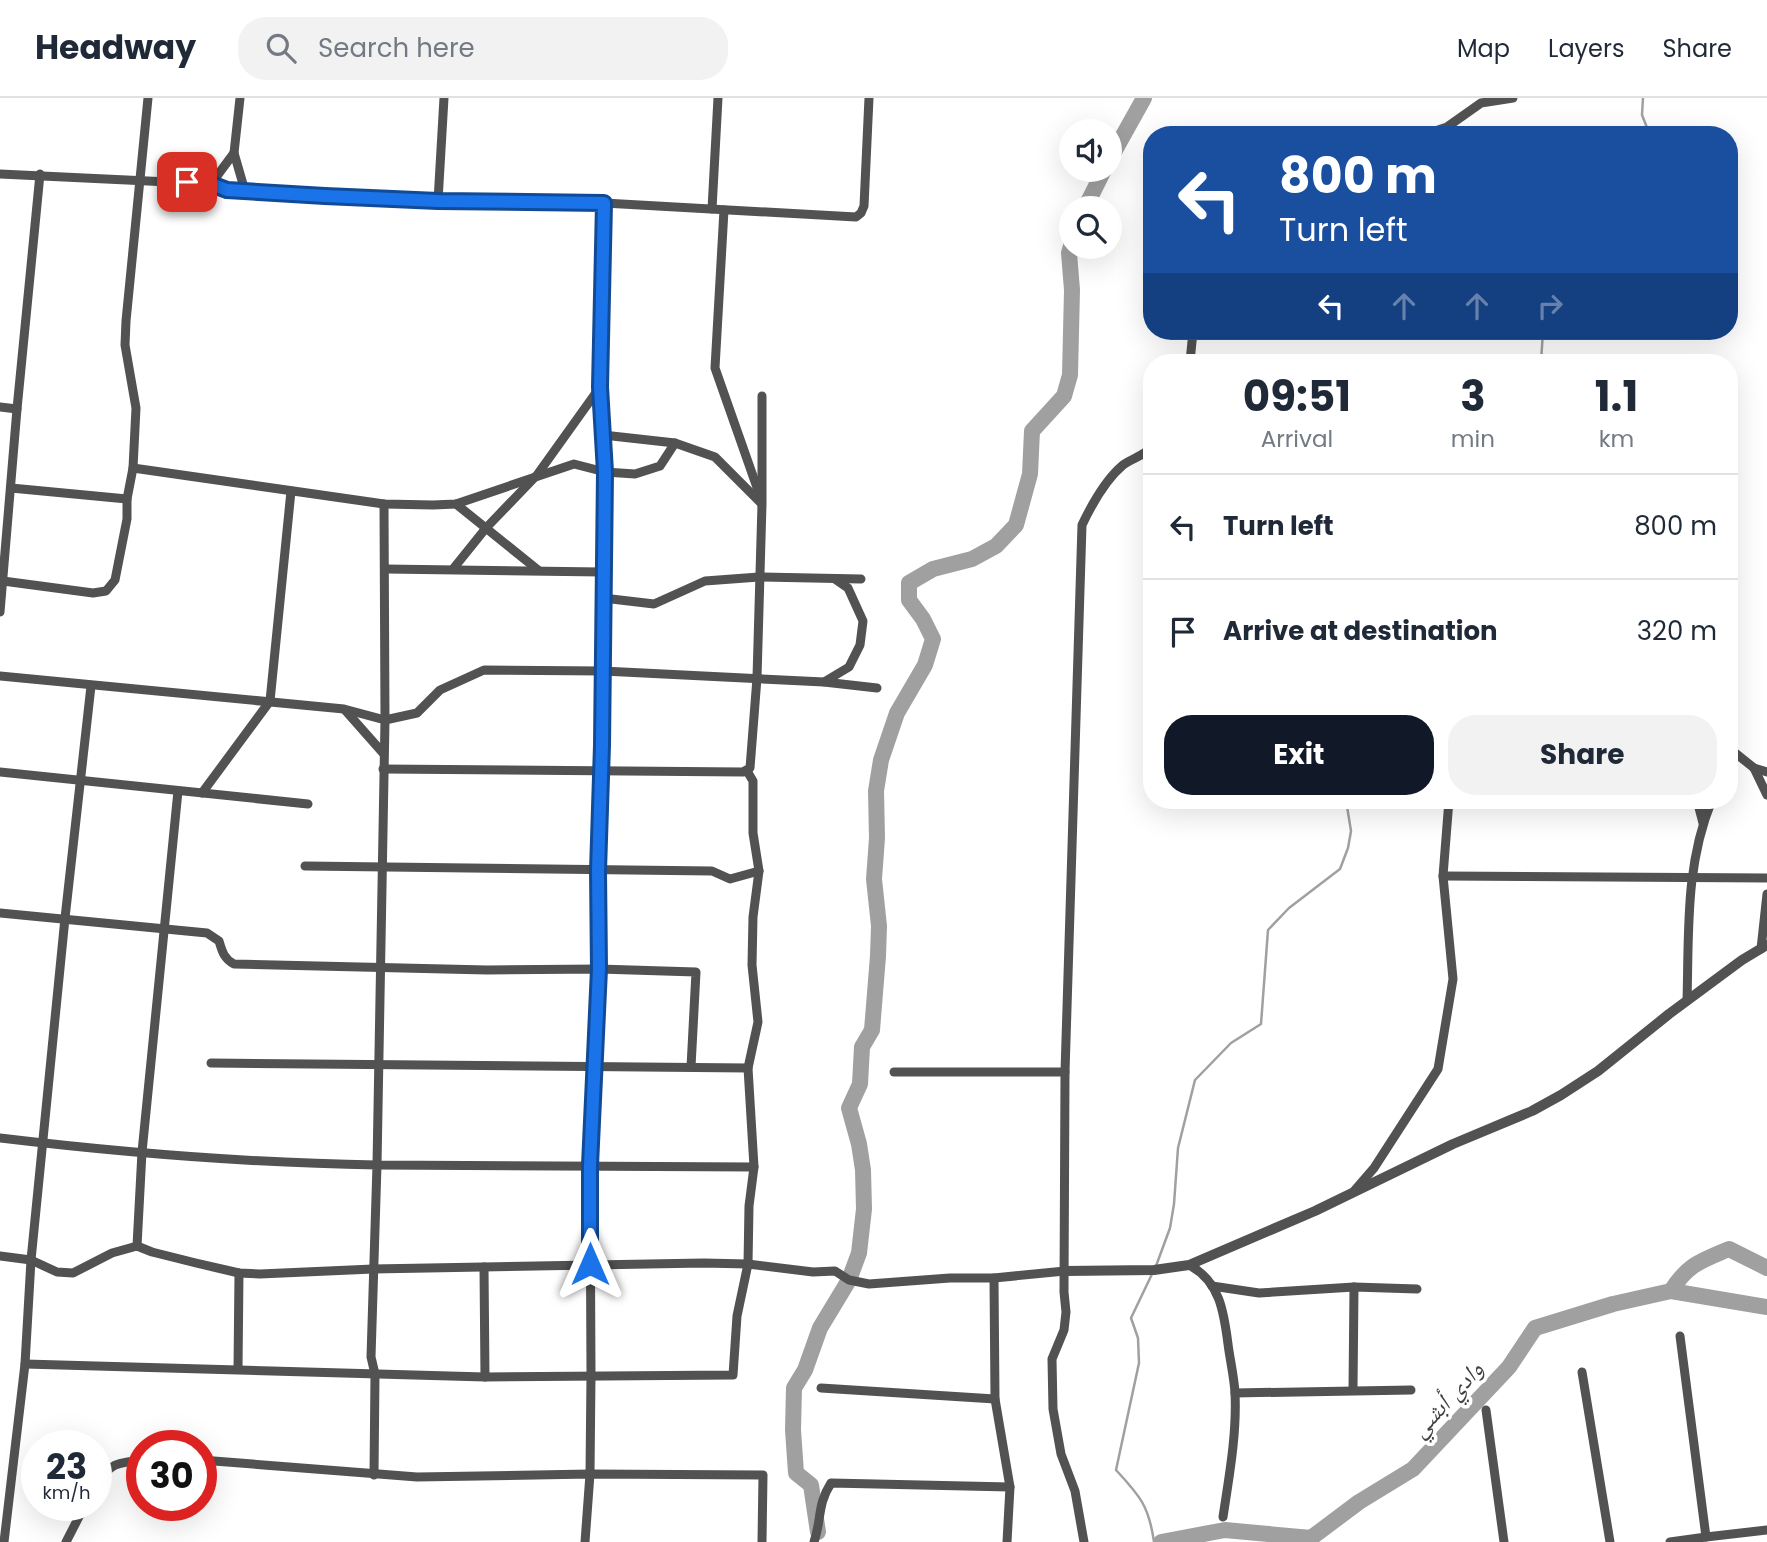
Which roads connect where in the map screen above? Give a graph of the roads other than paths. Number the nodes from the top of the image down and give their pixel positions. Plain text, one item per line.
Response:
1 (148, 98) edge
2 (240, 98) edge
3 (444, 98) edge
4 (718, 98) edge
5 (869, 98) edge
6 (1513, 98) edge
7 (1448, 126) edge
8 (234, 153) junction
9 (0, 174) edge
10 (40, 174) junction
11 (138, 179) junction
12 (211, 184) junction
13 (245, 191) junction
14 (438, 201) junction
15 (604, 203) junction
16 (712, 209) junction
17 (724, 209) junction
18 (600, 387) junction
19 (762, 396) dead end
20 (0, 407) edge
21 (17, 408) junction
22 (603, 435) junction
23 (676, 443) junction
24 (1143, 454) edge
25 (133, 468) junction
26 (605, 472) junction
27 (537, 475) junction
28 (11, 488) junction
29 (291, 491) junction
30 (127, 499) junction
31 (384, 504) junction
32 (456, 504) junction
33 (762, 504) junction
34 (486, 528) junction
35 (386, 569) junction
36 (453, 569) junction
37 (538, 570) junction
38 (602, 572) junction
39 (759, 577) junction
40 (835, 579) junction
41 (861, 579) dead end
42 (3, 581) junction
43 (603, 598) junction
44 (0, 612) edge
45 (603, 671) junction
46 (0, 676) edge
47 (757, 678) junction
48 (824, 681) junction
49 (91, 686) junction
50 (877, 688) dead end
51 (270, 701) junction
52 (344, 709) junction
53 (385, 720) junction
54 (383, 753) junction
55 (1738, 758) edge
56 (1754, 768) junction
57 (383, 769) junction
58 (601, 770) junction
59 (747, 771) junction
60 (0, 772) edge
61 (1767, 772) edge
62 (81, 782) junction
63 (178, 791) junction
64 (202, 793) junction
65 (1767, 795) edge
66 (308, 804) dead end
67 (1448, 809) edge
68 (1699, 809) edge
69 (1708, 809) edge
70 (1703, 823) junction
71 (304, 866) dead end
72 (381, 867) junction
73 (598, 871) junction
74 (759, 871) junction
75 (1443, 876) junction
76 (1690, 878) junction
77 (1767, 878) edge
78 (1767, 894) edge
79 (0, 913) edge
80 (65, 918) junction
81 (164, 929) junction
82 (1764, 947) edge
83 (379, 968) junction
84 (599, 969) junction
85 (1687, 1001) junction
86 (211, 1063) dead end
87 (380, 1064) junction
88 (596, 1065) junction
89 (691, 1067) junction
90 (748, 1068) junction
91 (894, 1072) dead end
92 (1065, 1072) junction
93 (0, 1138) edge
94 (43, 1144) junction
95 (142, 1153) junction
96 (377, 1165) junction
97 (590, 1165) junction
98 (754, 1167) junction
99 (1354, 1191) junction
100 (137, 1246) junction
101 (0, 1256) edge
102 (31, 1260) junction
103 (590, 1264) junction
104 (748, 1264) junction
105 (1189, 1265) junction
106 (484, 1267) junction
107 (373, 1269) junction
108 (1065, 1271) junction
109 (239, 1273) junction
110 (993, 1278) junction
111 (1212, 1286) junction
112 (1354, 1287) junction
113 (1418, 1289) dead end
114 (1680, 1336) dead end
115 (25, 1364) junction
116 (238, 1370) junction
117 (1582, 1372) dead end
118 (375, 1374) junction
119 (591, 1375) junction
120 (485, 1377) junction
121 (821, 1388) dead end
122 (1353, 1390) junction
123 (1411, 1390) dead end
124 (1235, 1393) junction
125 (995, 1399) junction
126 (1486, 1410) dead end
127 (217, 1461) edge
128 (590, 1474) junction
129 (374, 1475) junction
130 (1010, 1487) junction
131 (1223, 1517) dead end
132 (77, 1521) edge
133 (1767, 1530) edge
134 (1706, 1537) junction
135 (4, 1542) edge
136 (66, 1542) edge
137 (585, 1542) edge
138 (762, 1542) edge
139 (814, 1542) edge
140 (1007, 1542) edge
141 (1084, 1542) edge
142 (1504, 1542) edge
143 (1609, 1542) edge
144 (1670, 1542) edge

1 - 11 street
2 - 8 street
3 - 14 street
4 - 16 street
5 - 17 street
6 - 7 street
8 - 12 street
8 - 13 street
9 - 10 street
10 - 11 street
10 - 21 street
11 - 12 street
11 - 25 street
12 - 13 street
13 - 14 street
14 - 15 street
15 - 16 street
15 - 18 street
16 - 17 street
17 - 33 street
18 - 22 street
18 - 27 street
19 - 33 street
20 - 21 street
21 - 28 street
22 - 23 street
22 - 26 street
23 - 26 street
23 - 33 street
24 - 92 street
25 - 29 street
25 - 30 street
26 - 27 street
26 - 38 street
27 - 32 street
27 - 34 street
28 - 30 street
28 - 42 street
29 - 31 street
29 - 51 street
30 - 42 street
31 - 32 street
31 - 35 street
32 - 34 street
33 - 39 street
34 - 36 street
34 - 37 street
35 - 36 street
35 - 53 street
36 - 37 street
37 - 38 street
38 - 43 street
39 - 40 street
39 - 43 street
39 - 47 street
40 - 41 street
40 - 48 street
42 - 44 street
43 - 45 street
45 - 47 street
45 - 53 street
45 - 58 street
46 - 49 street
47 - 48 street
47 - 59 street
48 - 50 street
49 - 51 street
49 - 62 street
51 - 52 street
51 - 64 street
52 - 53 street
52 - 54 street
53 - 54 street
54 - 57 street
55 - 56 street
56 - 61 street
56 - 65 street
57 - 58 street
57 - 72 street
58 - 59 street
58 - 73 street
59 - 74 street
60 - 62 street
62 - 63 street
62 - 80 street
63 - 64 street
63 - 81 street
64 - 66 street
67 - 75 street
68 - 70 street
69 - 70 street
70 - 76 street
71 - 72 street
72 - 73 street
72 - 83 street
73 - 74 street
73 - 84 street
74 - 90 street
75 - 76 street
75 - 99 street
76 - 77 street
76 - 85 street
78 - 82 street
79 - 80 street
80 - 81 street
80 - 94 street
81 - 83 street
81 - 95 street
82 - 85 street
83 - 84 street
83 - 87 street
84 - 88 street
84 - 89 street
85 - 99 street
86 - 87 street
87 - 88 street
87 - 96 street
88 - 89 street
88 - 97 street
89 - 90 street
90 - 98 street
91 - 92 street
92 - 108 street
93 - 94 street
94 - 95 street
94 - 102 street
95 - 96 street
95 - 100 street
96 - 97 street
96 - 107 street
97 - 98 street
97 - 103 street
98 - 104 street
99 - 105 street
100 - 102 street
100 - 109 street
101 - 102 street
102 - 115 street
103 - 104 street
103 - 106 street
103 - 119 street
104 - 110 street
104 - 119 street
105 - 108 street
105 - 111 street
106 - 107 street
106 - 120 street
107 - 109 street
107 - 118 street
108 - 110 street
108 - 141 street
109 - 116 street
110 - 125 street
111 - 112 street
111 - 124 street
112 - 113 street
112 - 122 street
114 - 134 street
115 - 116 street
115 - 135 street
116 - 118 street
117 - 143 street
118 - 120 street
118 - 129 street
119 - 120 street
119 - 128 street
121 - 125 street
122 - 123 street
122 - 124 street
124 - 131 street
125 - 130 street
126 - 142 street
127 - 129 street
128 - 129 street
128 - 137 street
128 - 138 street
130 - 139 street
130 - 140 street
132 - 136 street
133 - 134 street
134 - 144 street

